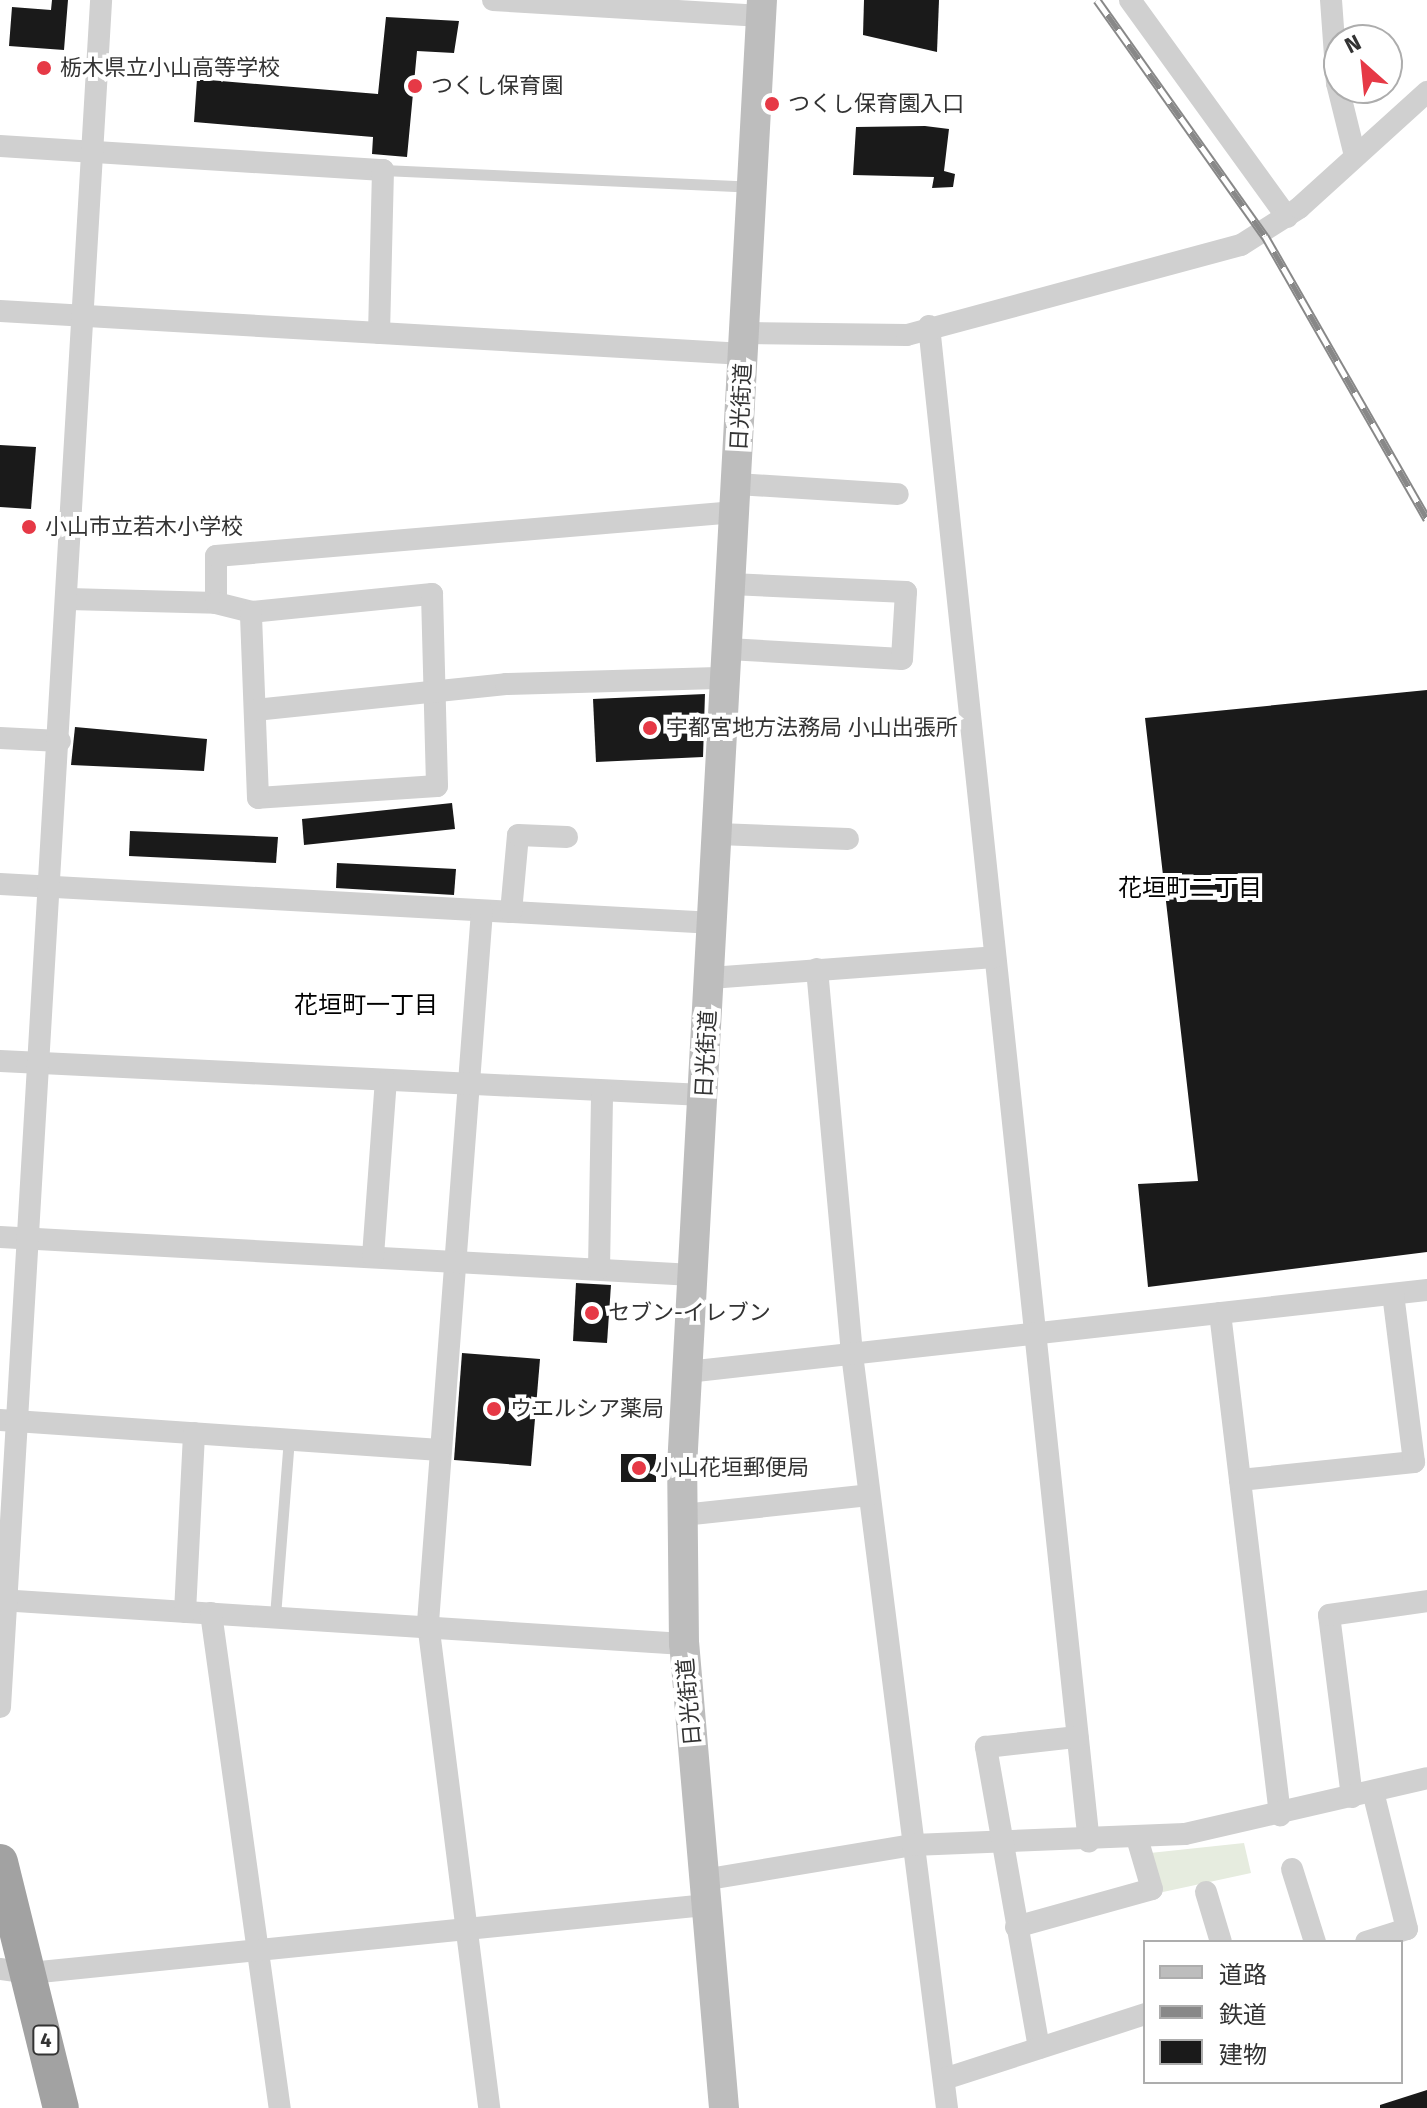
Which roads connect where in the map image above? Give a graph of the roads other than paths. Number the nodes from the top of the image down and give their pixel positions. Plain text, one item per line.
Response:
1 (101, 0) edge
2 (493, 0) edge
3 (1130, 0) edge
4 (1331, 0) edge
5 (587, 3) edge
6 (762, 8) edge
7 (1427, 92) edge
8 (0, 146) edge
9 (93, 152) junction
10 (1355, 156) junction
11 (383, 170) junction
12 (753, 188) junction
13 (1287, 217) junction
14 (0, 311) edge
15 (85, 320) junction
16 (929, 326) junction
17 (379, 333) junction
18 (744, 343) junction
19 (898, 494) dead end
20 (736, 498) junction
21 (731, 584) junction
22 (68, 599) junction
23 (216, 603) junction
24 (251, 612) junction
25 (727, 664) junction
26 (434, 692) junction
27 (255, 710) junction
28 (0, 738) edge
29 (60, 741) junction
30 (718, 834) junction
31 (567, 837) dead end
32 (848, 839) dead end
33 (0, 884) edge
34 (53, 887) junction
35 (482, 911) junction
36 (511, 912) junction
37 (714, 923) junction
38 (994, 957) junction
39 (817, 969) junction
40 (710, 978) junction
41 (0, 1061) edge
42 (40, 1064) junction
43 (386, 1081) junction
44 (470, 1086) junction
45 (602, 1091) junction
46 (703, 1095) junction
47 (0, 1237) edge
48 (30, 1239) junction
49 (373, 1256) junction
50 (457, 1259) junction
51 (599, 1269) junction
52 (693, 1275) junction
53 (1427, 1290) edge
54 (1393, 1294) junction
55 (1220, 1313) junction
56 (1032, 1336) junction
57 (852, 1354) junction
58 (687, 1372) junction
59 (10, 1421) edge
60 (194, 1433) junction
61 (289, 1440) junction
62 (440, 1450) junction
63 (1240, 1480) junction
64 (869, 1495) junction
65 (683, 1515) junction
66 (6, 1600) edge
67 (1427, 1601) edge
68 (185, 1612) junction
69 (211, 1613) junction
70 (275, 1616) junction
71 (428, 1623) junction
72 (684, 1644) junction
73 (1, 1696) edge
74 (1077, 1737) junction
75 (1426, 1784) edge
76 (1362, 1794) junction
77 (1280, 1815) junction
78 (1137, 1838) junction
79 (1089, 1842) junction
80 (1000, 1844) junction
81 (913, 1845) junction
82 (0, 1862) edge
83 (1292, 1869) dead end
84 (1206, 1892) dead end
85 (704, 1893) junction
86 (1016, 1927) junction
87 (464, 1930) junction
88 (1220, 1940) edge
89 (1314, 1940) edge
90 (1372, 1940) edge
91 (258, 1950) junction
92 (15, 1971) edge
93 (1143, 2015) edge
94 (1039, 2048) junction
95 (944, 2079) junction
96 (61, 2108) edge
97 (280, 2108) edge
98 (489, 2108) edge
99 (724, 2108) edge
100 (947, 2108) edge

1 - 9 street
2 - 5 street
3 - 13 street
4 - 10 street
5 - 6 street
6 - 12 main road, 日光街道
7 - 10 street
8 - 9 street
9 - 11 street
9 - 15 street
10 - 13 street
11 - 12 lane
11 - 17 street
12 - 18 main road, 日光街道
13 - 16 street
14 - 15 street
15 - 17 street
15 - 22 street
16 - 18 street
16 - 38 street
17 - 18 street
18 - 20 main road, 日光街道
19 - 20 street
20 - 21 main road, 日光街道
20 - 23 street
21 - 25 main road, 日光街道
21 - 25 street
22 - 23 street
22 - 29 street
23 - 24 street
24 - 26 street
24 - 27 street
25 - 26 street
25 - 30 main road, 日光街道
26 - 27 street
26 - 27 street
28 - 29 street
29 - 34 street
30 - 32 street
30 - 37 main road, 日光街道
31 - 36 street
33 - 34 street
34 - 35 street
34 - 42 street
35 - 36 street
35 - 44 street
36 - 37 street
37 - 40 main road, 日光街道
38 - 39 street
38 - 56 street
39 - 40 street
39 - 57 street
40 - 46 main road, 日光街道
41 - 42 street
42 - 43 street
42 - 48 street
43 - 44 street
43 - 49 street
44 - 45 street
44 - 50 street
45 - 46 street
45 - 51 street
46 - 52 main road, 日光街道
47 - 48 street
48 - 49 street
48 - 59 street
49 - 50 street
50 - 51 street
50 - 62 street
51 - 52 street
52 - 58 main road, 日光街道
53 - 54 street
54 - 55 street
54 - 63 street
55 - 56 street
55 - 63 street
56 - 57 street
56 - 74 street
57 - 58 street
57 - 64 street
58 - 65 main road, 日光街道
59 - 60 street
59 - 66 street
60 - 61 street
60 - 68 street
61 - 62 street
61 - 70 lane
62 - 71 street
63 - 77 street
64 - 65 street
64 - 81 street
65 - 72 main road, 日光街道
66 - 68 street
66 - 73 street
67 - 76 street
68 - 69 street
69 - 70 street
69 - 91 street
70 - 71 street
71 - 72 street
71 - 87 street
72 - 85 main road, 日光街道
74 - 79 street
74 - 80 street
75 - 76 street
76 - 77 street
76 - 90 street
77 - 78 street
78 - 79 street
78 - 86 street
79 - 80 street
80 - 81 street
80 - 86 street
81 - 85 street
81 - 95 street
82 - 92 highway, 4
83 - 89 street
84 - 88 street
85 - 87 street
85 - 99 main road, 日光街道
86 - 94 street
87 - 91 street
87 - 98 street
91 - 92 street
91 - 97 street
92 - 96 highway, 4
93 - 94 street
94 - 95 street
95 - 100 street

